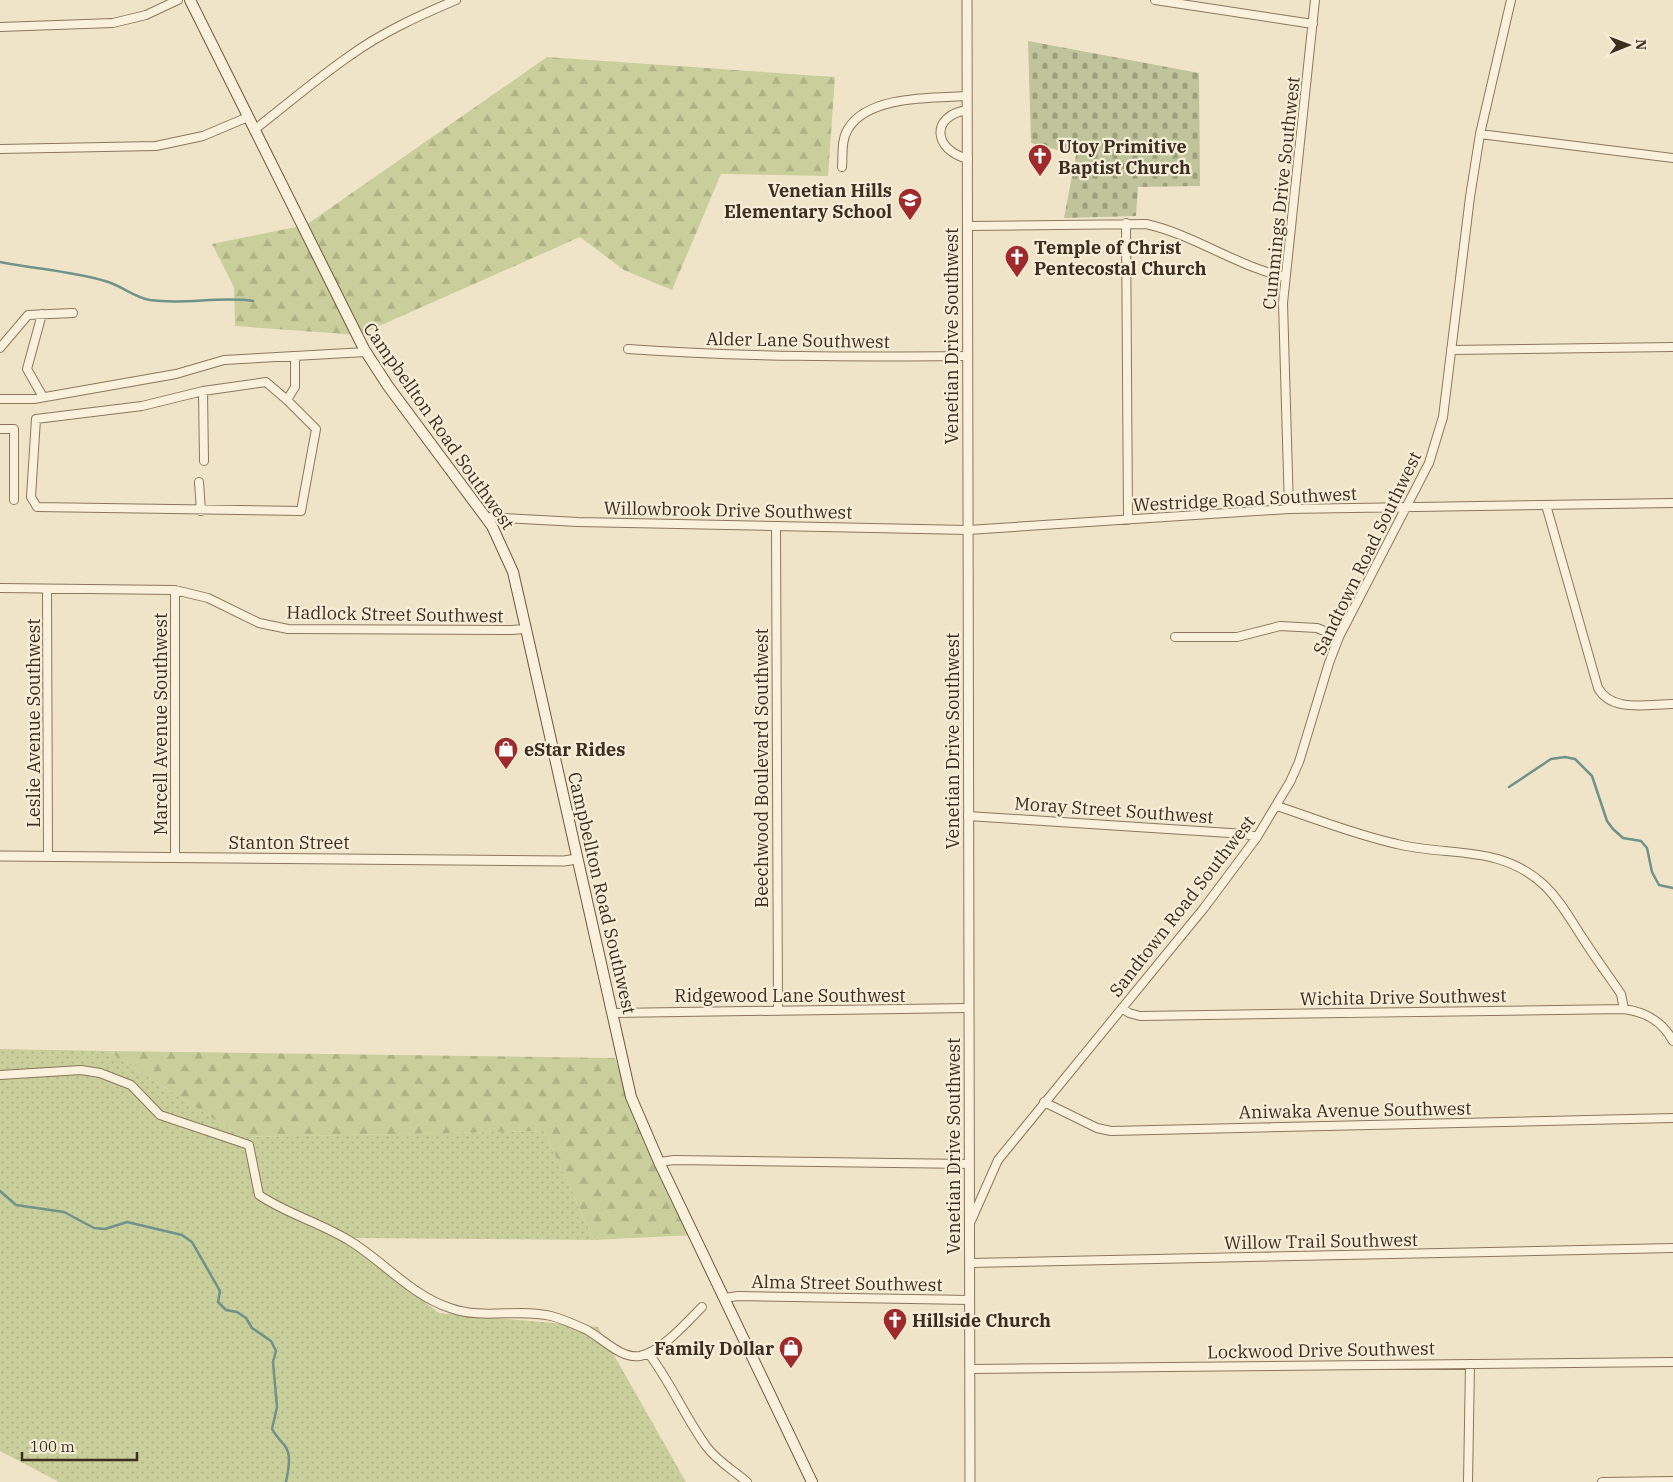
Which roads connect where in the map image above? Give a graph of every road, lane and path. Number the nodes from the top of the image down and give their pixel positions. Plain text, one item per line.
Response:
1 (178, 0) edge
2 (190, 0) edge
3 (456, 0) edge
4 (967, 0) edge
5 (1155, 0) edge
6 (1315, 0) edge
7 (1511, 0) edge
8 (1313, 24) junction
9 (0, 27) edge
10 (968, 96) junction
11 (968, 110) junction
12 (248, 117) junction
13 (254, 130) junction
14 (1480, 134) junction
15 (0, 148) edge
16 (1673, 158) edge
17 (968, 159) junction
18 (842, 167) dead end
19 (1126, 224) junction
20 (968, 226) junction
21 (1285, 277) junction
22 (73, 313) dead end
23 (42, 314) junction
24 (1673, 347) edge
25 (0, 348) edge
26 (628, 349) dead end
27 (1451, 350) junction
28 (366, 352) junction
29 (295, 356) junction
30 (968, 356) junction
31 (203, 391) junction
32 (43, 397) junction
33 (0, 399) edge
34 (287, 400) junction
35 (0, 429) edge
36 (204, 461) dead end
37 (199, 482) dead end
38 (14, 500) dead end
39 (1673, 504) edge
40 (1546, 505) junction
41 (1406, 507) junction
42 (1288, 509) junction
43 (201, 511) junction
44 (487, 517) junction
45 (1128, 520) junction
46 (776, 526) junction
47 (968, 530) junction
48 (0, 588) edge
49 (48, 589) junction
50 (175, 590) junction
51 (526, 629) junction
52 (1176, 637) dead end
53 (1339, 637) junction
54 (1673, 704) edge
55 (1277, 806) junction
56 (968, 816) junction
57 (1257, 837) junction
58 (0, 856) edge
59 (48, 856) junction
60 (175, 858) junction
61 (578, 859) junction
62 (969, 1008) junction
63 (1122, 1008) junction
64 (1624, 1009) junction
65 (778, 1010) junction
66 (612, 1013) junction
67 (1673, 1041) edge
68 (0, 1075) edge
69 (1044, 1102) junction
70 (1673, 1118) edge
71 (659, 1162) junction
72 (969, 1164) junction
73 (969, 1224) junction
74 (1673, 1248) edge
75 (970, 1264) junction
76 (724, 1298) junction
77 (970, 1300) junction
78 (702, 1308) dead end
79 (649, 1354) junction
80 (1673, 1362) edge
81 (1470, 1364) junction
82 (970, 1369) junction
83 (1673, 1481) edge
84 (747, 1482) edge
85 (812, 1482) edge
86 (970, 1482) edge
87 (1468, 1482) edge
88 (1602, 1482) edge

1 - 9 street
2 - 12 main road, Campbellton Road Southwest
3 - 13 street
4 - 10 street, Venetian Drive Southwest
5 - 8 street
6 - 8 street, Cummings Drive Southwest
7 - 14 street, Sandtown Road Southwest
8 - 21 street, Cummings Drive Southwest
10 - 11 street, Venetian Drive Southwest
10 - 18 street
11 - 17 street, Venetian Drive Southwest
11 - 17 street
12 - 13 main road, Campbellton Road Southwest
12 - 15 street
13 - 28 main road, Campbellton Road Southwest
14 - 16 street
14 - 27 street, Sandtown Road Southwest
17 - 20 street, Venetian Drive Southwest
19 - 20 street
19 - 21 street
19 - 45 street
20 - 30 street, Venetian Drive Southwest
21 - 42 street, Cummings Drive Southwest
22 - 23 street
23 - 25 street
23 - 32 street
24 - 27 street
26 - 30 street, Alder Lane Southwest
27 - 41 street, Sandtown Road Southwest
28 - 29 street
28 - 44 main road, Campbellton Road Southwest
29 - 32 street
29 - 34 street
30 - 47 street, Venetian Drive Southwest
31 - 34 street
31 - 36 street
31 - 43 street
32 - 33 street
34 - 43 street
35 - 38 street
37 - 43 street
39 - 40 street, Westridge Road Southwest
40 - 41 street, Westridge Road Southwest
40 - 54 street
41 - 42 street, Westridge Road Southwest
41 - 53 street, Sandtown Road Southwest
42 - 45 street, Westridge Road Southwest
44 - 46 street, Willowbrook Drive Southwest
44 - 51 main road, Campbellton Road Southwest
45 - 47 street, Westridge Road Southwest
46 - 47 street, Willowbrook Drive Southwest
46 - 65 street, Beechwood Boulevard Southwest
47 - 56 street, Venetian Drive Southwest
48 - 49 street, Hadlock Street Southwest
49 - 50 street, Hadlock Street Southwest
49 - 59 street, Leslie Avenue Southwest
50 - 51 street, Hadlock Street Southwest
50 - 60 street, Marcell Avenue Southwest
51 - 61 main road, Campbellton Road Southwest
52 - 53 street
53 - 55 street, Sandtown Road Southwest
55 - 57 street, Sandtown Road Southwest
55 - 64 street
56 - 57 street, Moray Street Southwest
56 - 62 street, Venetian Drive Southwest
57 - 63 street, Sandtown Road Southwest
58 - 59 street, Stanton Street
59 - 60 street, Stanton Street
60 - 61 street, Stanton Street
61 - 66 main road, Campbellton Road Southwest
62 - 65 street, Ridgewood Lane Southwest
62 - 72 street, Venetian Drive Southwest
63 - 64 street, Wichita Drive Southwest
63 - 69 street, Sandtown Road Southwest
64 - 67 street, Wichita Drive Southwest
65 - 66 street, Ridgewood Lane Southwest
66 - 71 main road, Campbellton Road Southwest
68 - 79 street
69 - 70 street, Aniwaka Avenue Southwest
69 - 73 street, Sandtown Road Southwest
71 - 72 street
71 - 76 main road, Campbellton Road Southwest
72 - 73 street, Venetian Drive Southwest
73 - 75 street, Venetian Drive Southwest
74 - 75 street, Willow Trail Southwest
75 - 77 street, Venetian Drive Southwest
76 - 77 street, Alma Street Southwest
76 - 85 main road, Campbellton Road Southwest
77 - 82 street, Venetian Drive Southwest
78 - 79 street
79 - 84 street
80 - 81 street, Lockwood Drive Southwest
81 - 82 street, Lockwood Drive Southwest
81 - 87 street
82 - 86 street, Venetian Drive Southwest
83 - 88 street

